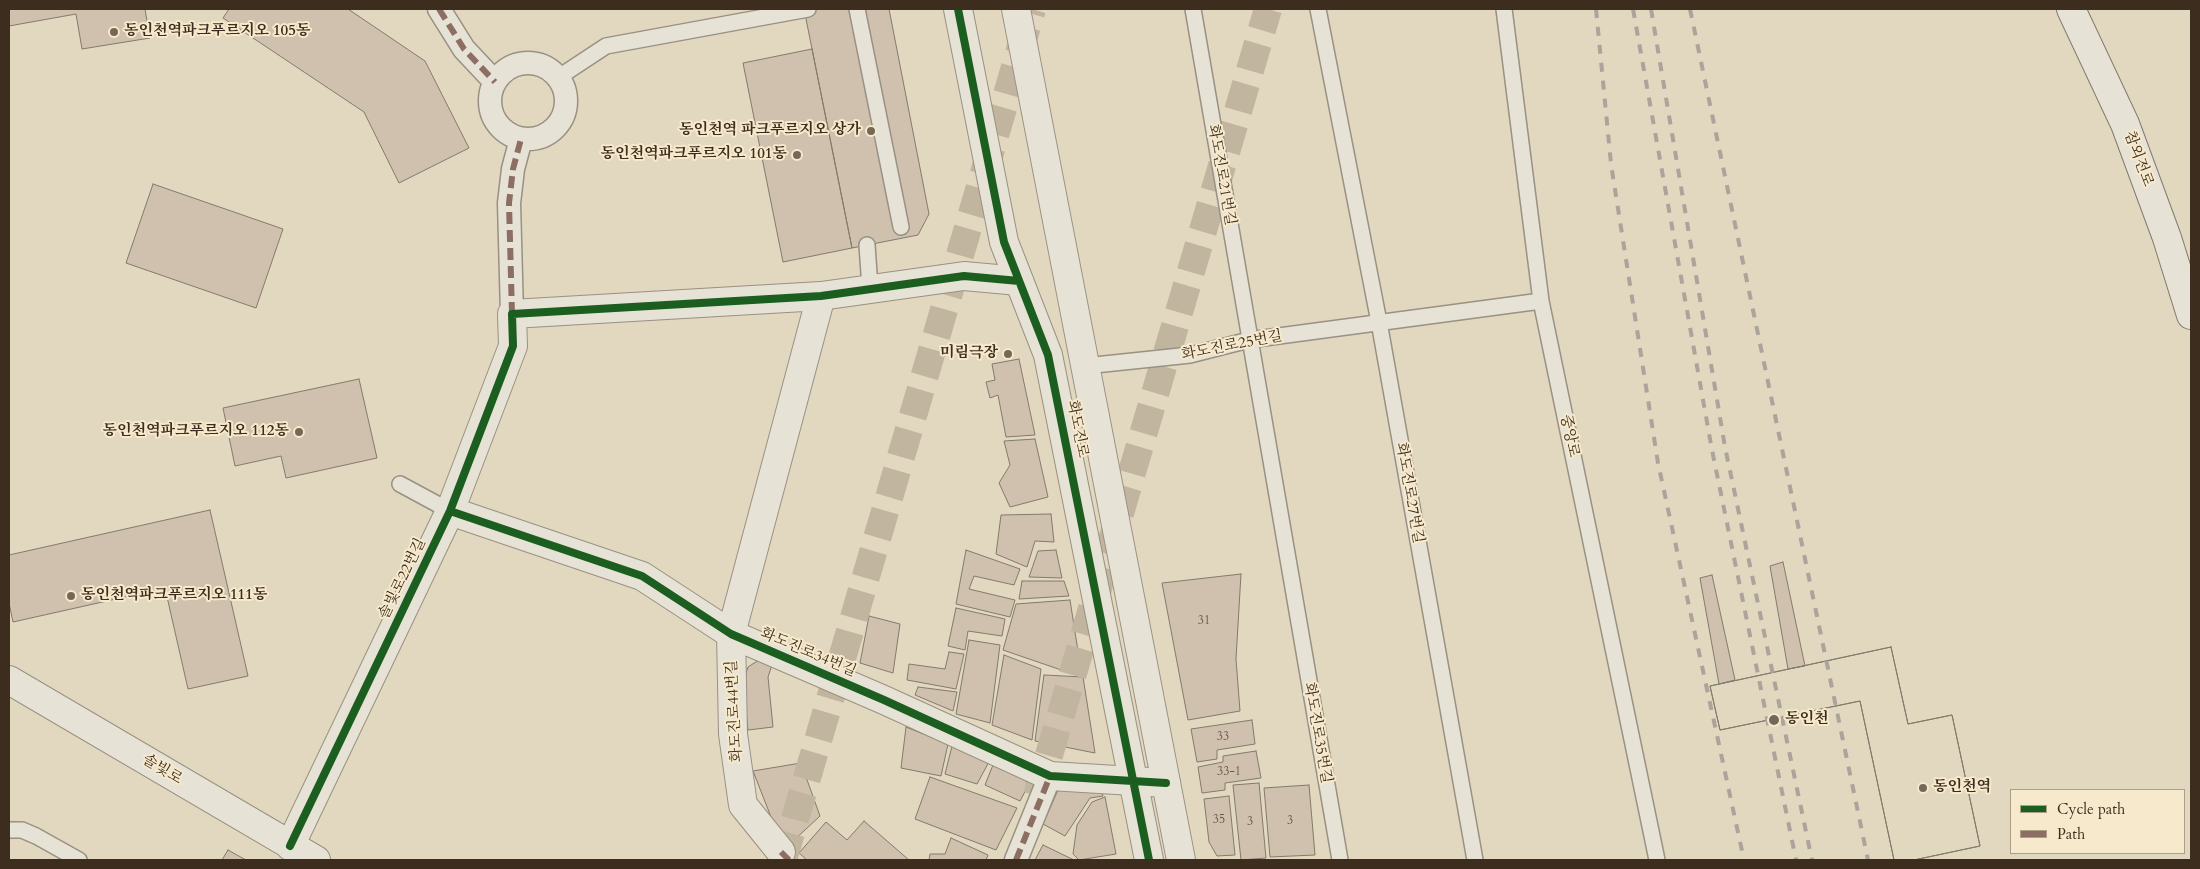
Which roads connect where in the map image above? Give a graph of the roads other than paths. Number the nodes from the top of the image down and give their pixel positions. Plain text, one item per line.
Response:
1 (439, 9) edge
2 (808, 9) edge
3 (856, 9) edge
4 (958, 9) edge
5 (1016, 9) edge
6 (1193, 9) edge
7 (1318, 9) edge
8 (1504, 9) edge
9 (2071, 9) edge
10 (559, 77) junction
11 (495, 82) junction
12 (521, 139) junction
13 (901, 227) dead end
14 (867, 245) dead end
15 (1019, 280) junction
16 (870, 288) junction
17 (821, 296) junction
18 (1541, 301) junction
19 (512, 314) junction
20 (2191, 316) edge
21 (1379, 322) junction
22 (1249, 340) junction
23 (1086, 366) junction
24 (400, 484) dead end
25 (450, 512) junction
26 (1295, 605) joint
27 (731, 634) junction
28 (9, 680) edge
29 (1050, 776) junction
30 (1134, 782) junction
31 (1166, 783) junction
32 (9, 830) edge
33 (290, 846) junction
34 (785, 856) edge
35 (79, 860) edge
36 (316, 860) edge
37 (1016, 860) edge
38 (1149, 860) edge
39 (1181, 860) edge
40 (1340, 860) edge
41 (1475, 860) edge
42 (1657, 860) edge

1 - 11 street
2 - 10 lane
3 - 13 lane
4 - 15 street, 화도진로
5 - 23 street, 화도진로
6 - 22 lane, 화도진로21번길
7 - 21 lane
8 - 18 lane, 중앙로
9 - 20 street, 참외전로
10 - 11 street
10 - 12 street
11 - 12 street
12 - 19 street
14 - 16 lane
15 - 16 street
15 - 30 street, 화도진로
16 - 17 street
17 - 19 street
17 - 27 street, 화도진로44번길
18 - 21 lane, 화도진로25번길
18 - 42 lane, 중앙로
19 - 25 street, 솔빛로22번길
21 - 22 lane, 화도진로25번길
21 - 41 lane, 화도진로27번길
22 - 23 lane, 화도진로25번길
22 - 26 lane, 화도진로21번길
23 - 31 street, 화도진로
24 - 25 lane
25 - 27 street, 화도진로34번길
25 - 33 street, 솔빛로22번길
26 - 40 lane, 화도진로35번길
27 - 29 street, 화도진로34번길
27 - 34 street, 화도진로44번길
28 - 33 street, 솔빛로
29 - 30 street, 화도진로34번길
29 - 37 street
30 - 31 street, 화도진로34번길
30 - 38 street, 화도진로
31 - 39 street, 화도진로
32 - 35 lane
33 - 36 street, 솔빛로

